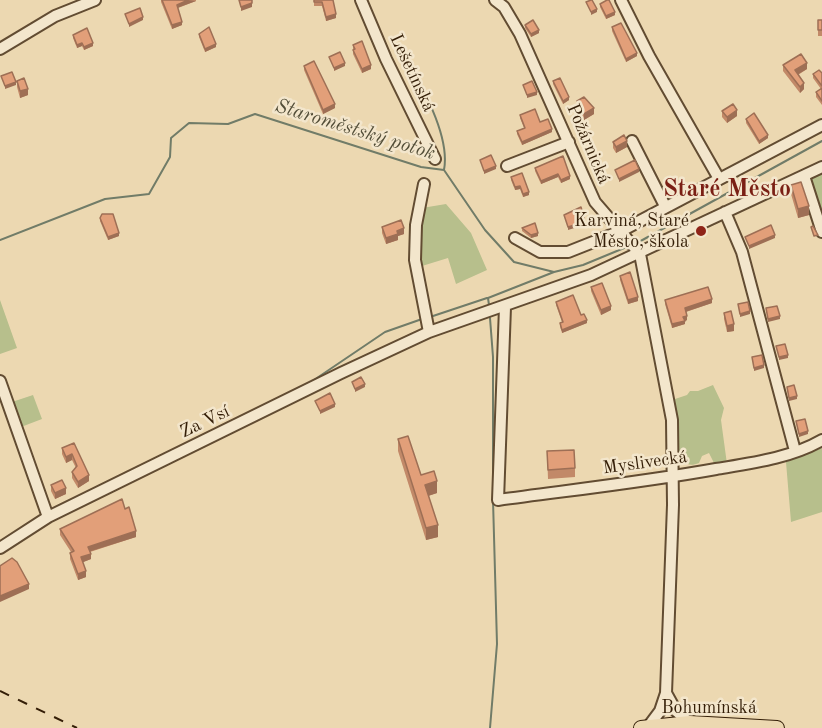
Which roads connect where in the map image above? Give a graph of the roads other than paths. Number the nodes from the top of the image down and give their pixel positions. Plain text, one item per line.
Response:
1 (95, 0) edge
2 (361, 0) edge
3 (495, 0) edge
4 (621, 0) edge
5 (0, 49) edge
6 (822, 125) edge
7 (632, 141) dead end
8 (569, 142) junction
9 (435, 159) dead end
10 (507, 166) dead end
11 (822, 166) edge
12 (804, 176) junction
13 (718, 177) junction
14 (424, 184) dead end
15 (664, 206) junction
16 (725, 212) junction
17 (621, 231) junction
18 (822, 232) edge
19 (515, 238) dead end
20 (634, 247) junction
21 (500, 308) junction
22 (429, 332) junction
23 (0, 381) edge
24 (822, 440) edge
25 (795, 451) junction
26 (672, 477) junction
27 (48, 517) junction
28 (0, 548) edge
29 (666, 693) junction
30 (690, 723) junction
31 (645, 727) edge
32 (777, 728) edge

1 - 5 street
2 - 9 street, Lešetínská
3 - 8 street, Požárnická
4 - 13 street
6 - 13 street
7 - 15 street
8 - 10 street
8 - 17 street, Požárnická
11 - 12 street, Za Vsí
12 - 16 street, Za Vsí
12 - 18 street
13 - 15 street
14 - 22 street
15 - 17 street
16 - 20 street, Za Vsí
16 - 25 street
17 - 19 street
17 - 20 street, Požárnická
20 - 21 street, Za Vsí
20 - 26 street
21 - 22 street, Za Vsí
21 - 26 street, Myslivecká
22 - 27 street, Za Vsí
23 - 27 street
24 - 25 street, Myslivecká
25 - 26 street, Myslivecká
26 - 29 street
27 - 28 street, Za Vsí
29 - 30 street
29 - 31 street
30 - 31 main road, Bohumínská
30 - 32 main road, Bohumínská

